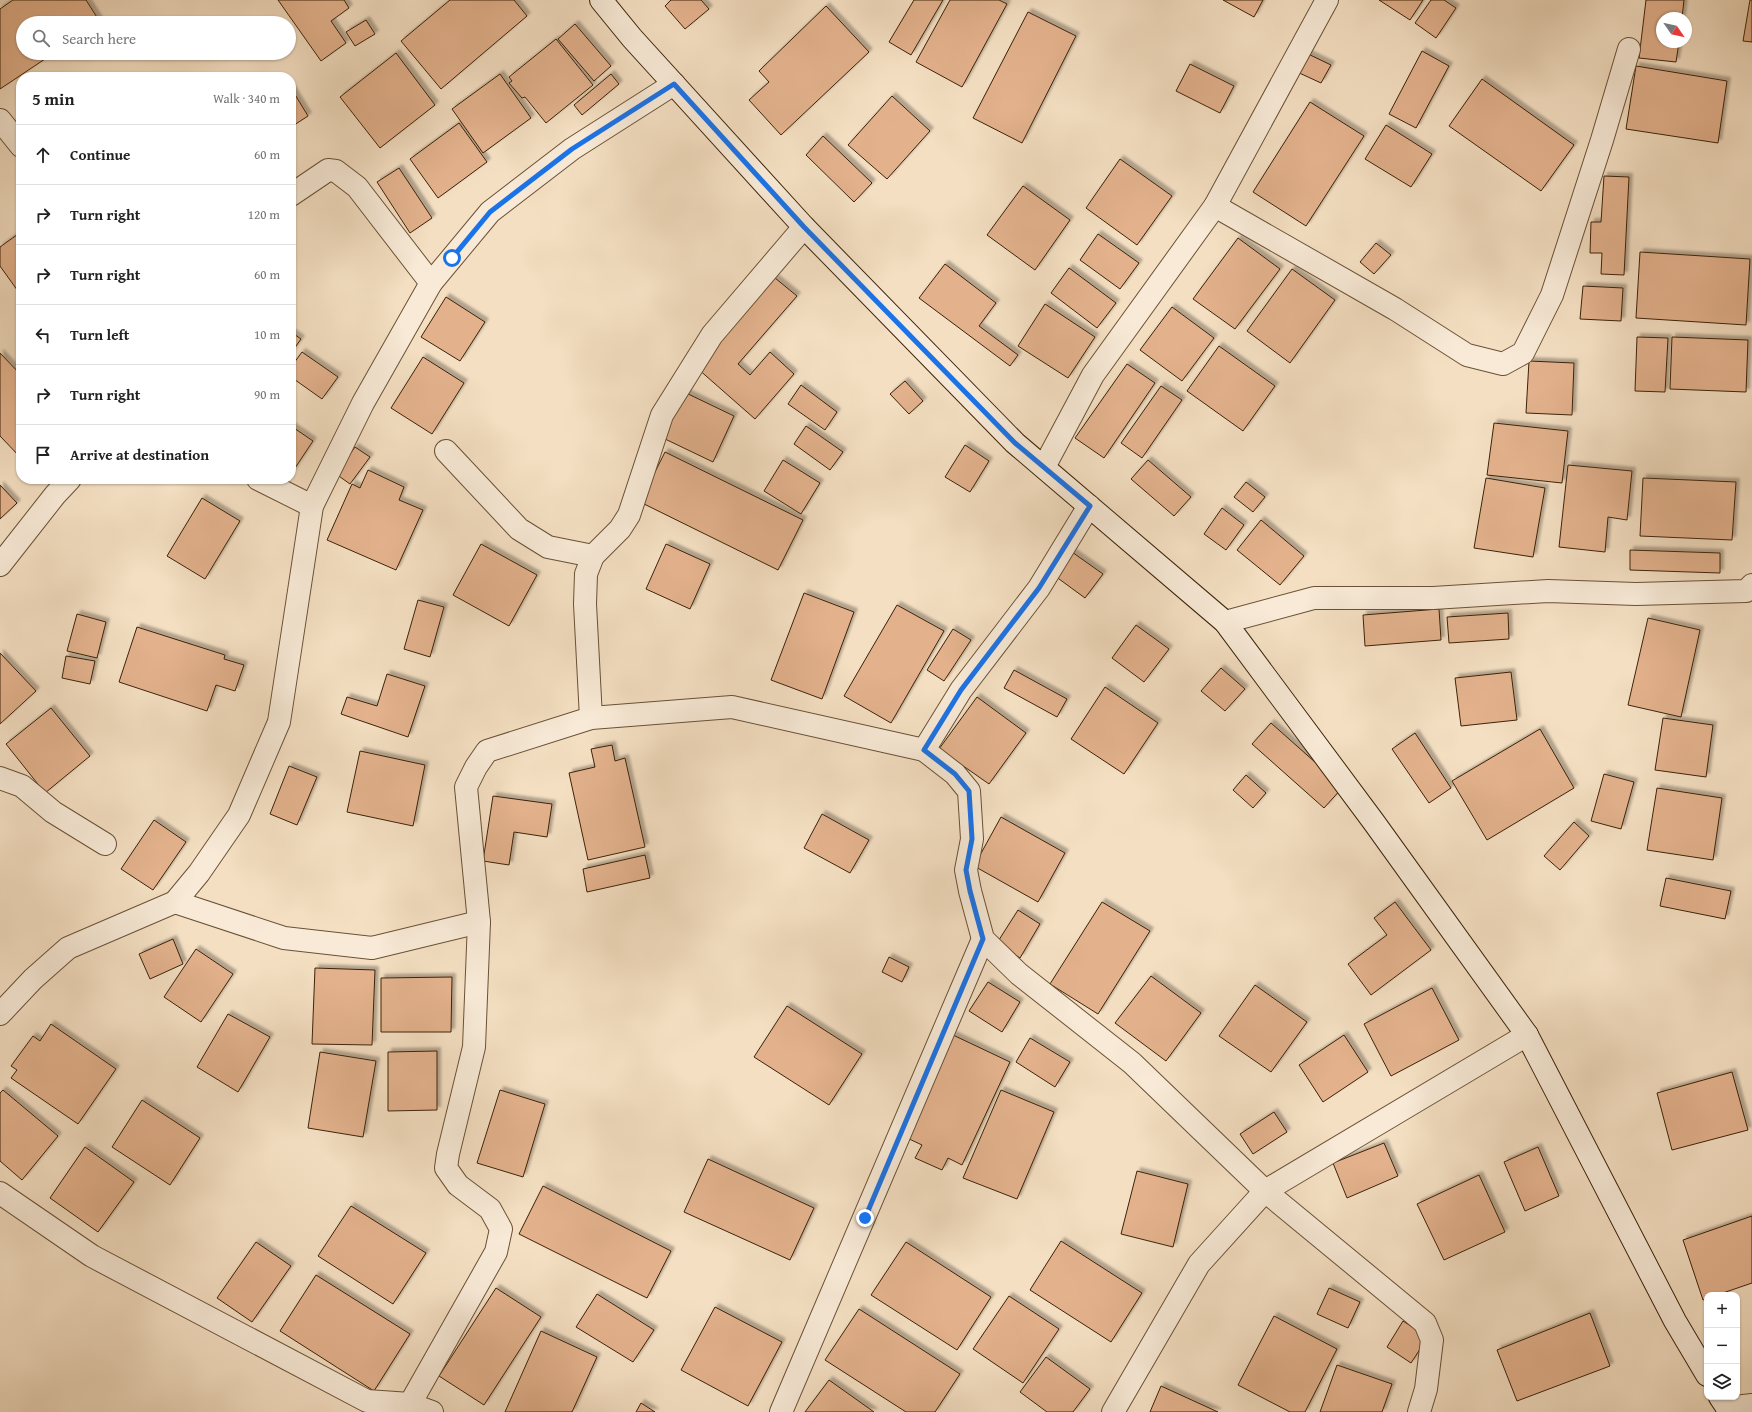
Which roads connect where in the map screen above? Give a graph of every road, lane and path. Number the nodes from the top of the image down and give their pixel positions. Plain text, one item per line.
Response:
1 (601, 0) edge
2 (1327, 0) edge
3 (1629, 50) dead end
4 (674, 84) junction
5 (0, 120) edge
6 (16, 140) edge
7 (296, 192) edge
8 (1215, 206) junction
9 (804, 227) junction
10 (432, 283) junction
11 (446, 452) dead end
12 (1044, 468) junction
13 (65, 484) edge
14 (268, 484) edge
15 (312, 506) junction
16 (1090, 506) junction
17 (593, 556) junction
18 (0, 565) edge
19 (1750, 589) edge
20 (1225, 622) junction
21 (591, 718) junction
22 (924, 750) junction
23 (0, 778) edge
24 (105, 844) dead end
25 (174, 902) junction
26 (479, 922) junction
27 (983, 939) junction
28 (0, 1014) edge
29 (1527, 1035) junction
30 (1265, 1191) junction
31 (0, 1192) edge
32 (1704, 1370) edge
33 (410, 1404) junction
34 (1752, 1405) edge
35 (363, 1406) edge
36 (1726, 1406) edge
37 (432, 1412) edge
38 (781, 1412) edge
39 (1113, 1412) edge
40 (1419, 1412) edge

1 - 4 street
2 - 8 street
3 - 8 street
4 - 9 street
4 - 10 street
5 - 6 street
7 - 10 street
8 - 12 street
9 - 12 street
9 - 17 street
10 - 15 street
11 - 17 street
12 - 16 street
13 - 18 street
14 - 15 street
15 - 25 street
16 - 20 street
16 - 22 street
17 - 21 street
19 - 20 street
20 - 29 street
21 - 22 street
21 - 26 street
22 - 27 street
23 - 24 street
25 - 26 street
25 - 28 street
26 - 33 street
27 - 30 street
27 - 38 street
29 - 30 street
29 - 32 street
30 - 39 street
30 - 40 street
31 - 35 street
33 - 35 street
33 - 37 street
34 - 36 street

